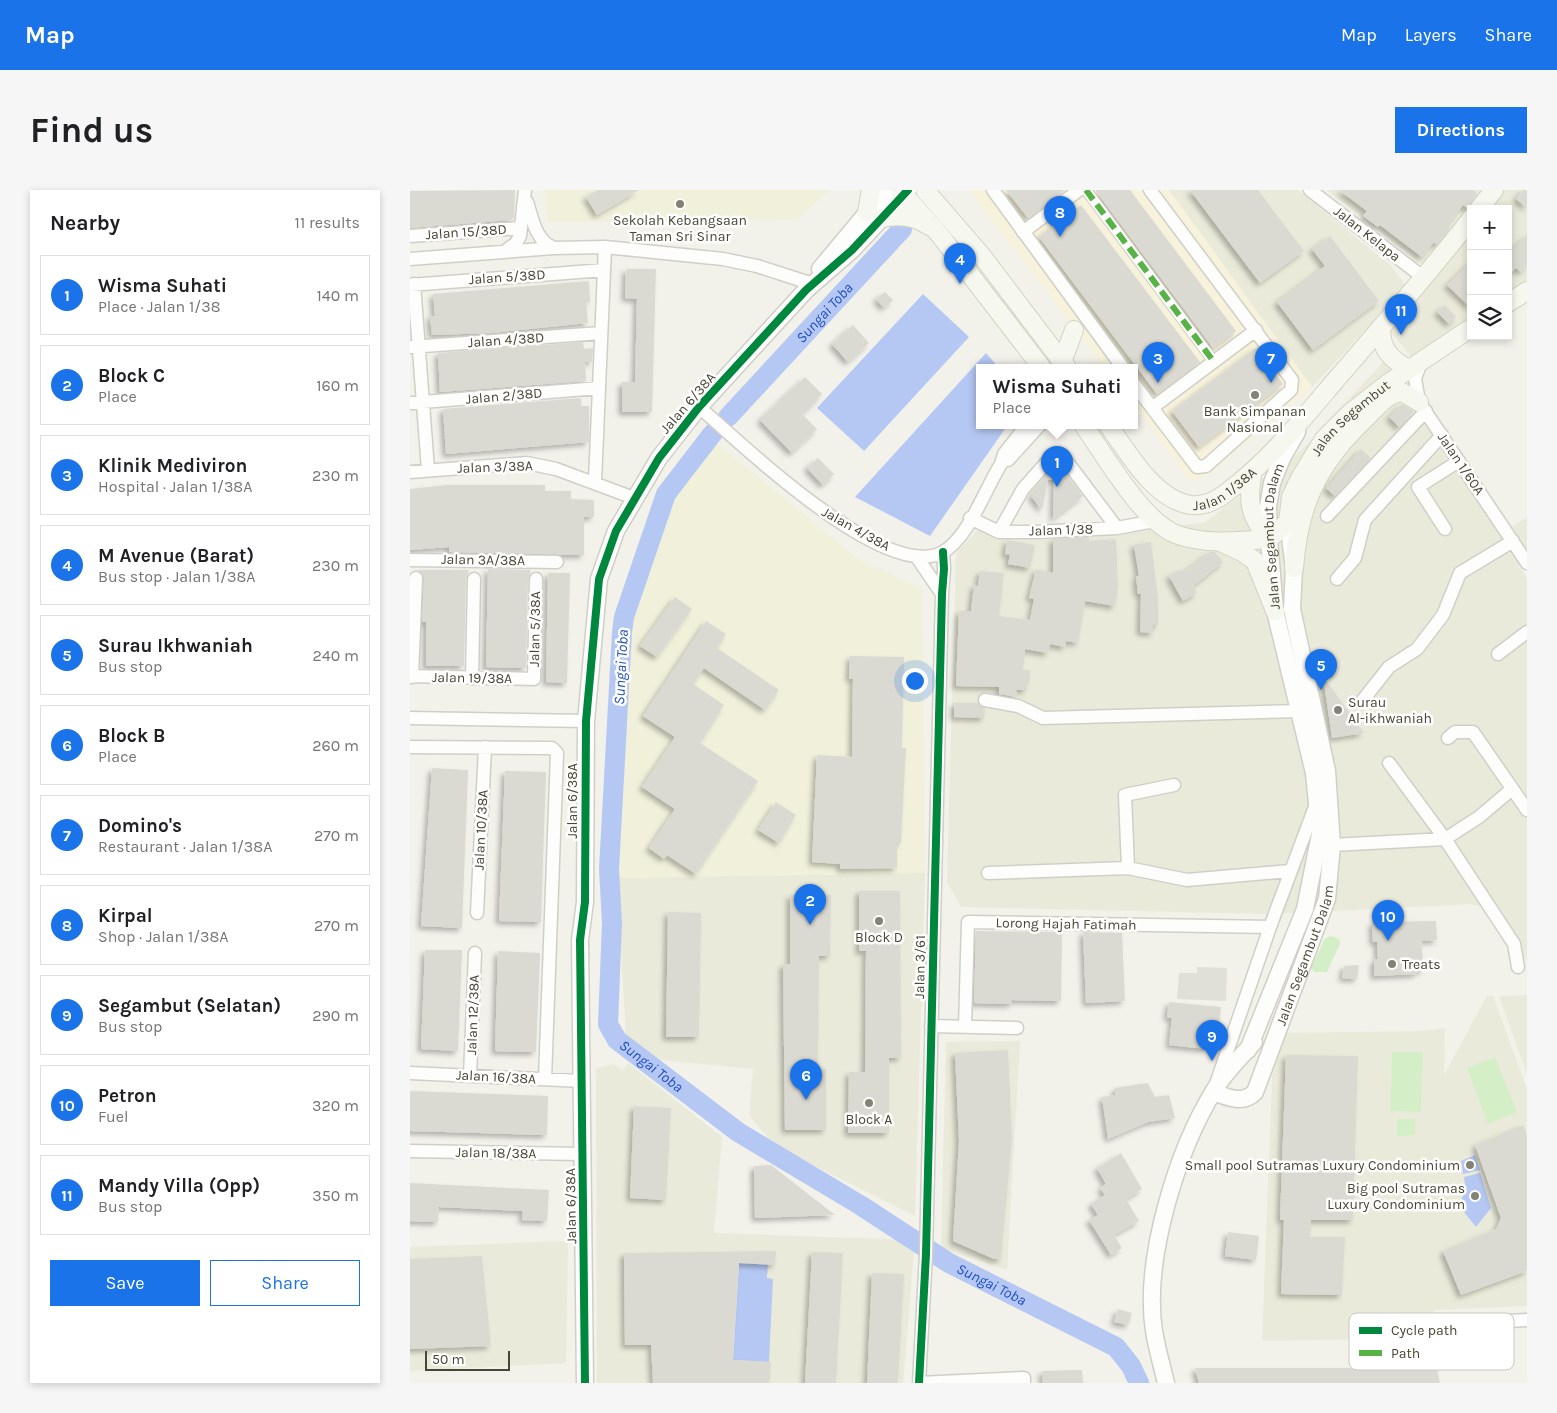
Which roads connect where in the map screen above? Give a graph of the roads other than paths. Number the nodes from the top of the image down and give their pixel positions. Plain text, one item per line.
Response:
1 (871, 190) edge
2 (886, 190) edge
3 (925, 190) edge
4 (994, 190) edge
5 (1079, 190) edge
6 (1086, 190) edge
7 (1150, 190) edge
8 (1310, 190) edge
9 (1494, 190) edge
10 (904, 191) edge
11 (526, 195) edge
12 (1482, 205) edge
13 (874, 215) junction
14 (1467, 224) edge
15 (521, 228) junction
16 (1023, 232) junction
17 (939, 234) junction
18 (410, 236) edge
19 (605, 247) junction
20 (554, 248) junction
21 (504, 252) junction
22 (410, 259) edge
23 (604, 270) junction
24 (1424, 278) junction
25 (412, 285) edge
26 (809, 285) junction
27 (1527, 291) edge
28 (1512, 300) edge
29 (1081, 325) junction
30 (1381, 328) junction
31 (1256, 330) junction
32 (1467, 331) edge
33 (601, 333) junction
34 (415, 347) edge
35 (1051, 358) edge
36 (1214, 362) junction
37 (1119, 364) edge
38 (1415, 364) junction
39 (599, 388) junction
40 (1138, 389) edge
41 (423, 402) junction
42 (410, 403) edge
43 (1315, 405) junction
44 (1422, 406) junction
45 (700, 407) junction
46 (1152, 408) junction
47 (1024, 429) edge
48 (1037, 429) edge
49 (1086, 429) edge
50 (1111, 429) edge
51 (1442, 435) junction
52 (1459, 461) junction
53 (1001, 464) junction
54 (428, 470) junction
55 (1253, 471) junction
56 (410, 472) edge
57 (595, 482) junction
58 (634, 498) junction
59 (1327, 516) dead end
60 (970, 518) junction
61 (1154, 521) junction
62 (1288, 522) junction
63 (1117, 528) junction
64 (1445, 529) dead end
65 (999, 532) junction
66 (1269, 539) junction
67 (1513, 541) junction
68 (1218, 542) junction
69 (943, 552) junction
70 (916, 556) junction
71 (410, 560) edge
72 (557, 562) dead end
73 (1527, 563) edge
74 (1294, 568) junction
75 (416, 578) dead end
76 (474, 579) dead end
77 (536, 579) dead end
78 (1337, 579) dead end
79 (942, 594) junction
80 (1275, 612) junction
81 (1527, 632) edge
82 (1498, 654) dead end
83 (411, 676) edge
84 (472, 678) junction
85 (534, 678) joint
86 (984, 700) dead end
87 (1363, 700) dead end
88 (1300, 712) junction
89 (410, 718) edge
90 (586, 721) junction
91 (1448, 738) dead end
92 (410, 746) edge
93 (485, 747) junction
94 (1389, 763) dead end
95 (1174, 785) dead end
96 (1512, 789) junction
97 (1316, 804) junction
98 (1527, 810) edge
99 (1445, 839) junction
100 (1332, 845) junction
101 (1128, 868) junction
102 (1290, 871) junction
103 (988, 873) dead end
104 (477, 913) dead end
105 (1270, 927) junction
106 (475, 953) dead end
107 (1518, 967) dead end
108 (1287, 1010) junction
109 (931, 1026) junction
110 (965, 1027) junction
111 (1017, 1028) dead end
112 (1248, 1050) junction
113 (410, 1073) edge
114 (470, 1076) junction
115 (545, 1079) junction
116 (582, 1081) junction
117 (1214, 1090) junction
118 (410, 1151) edge
119 (582, 1154) junction
120 (1527, 1320) edge
121 (1514, 1321) edge
122 (585, 1383) edge
123 (919, 1383) edge
124 (1024, 1383) edge
125 (1166, 1383) edge

1 - 13 main road
2 - 13 street, Jalan 6/38A
3 - 35 main road
4 - 16 street
5 - 16 street
6 - 36 street
7 - 31 street
8 - 24 street, Jalan Kelapa
9 - 12 main road
10 - 13 street, Jalan 6/38A
10 - 17 main road
11 - 15 street
11 - 20 street
13 - 17 main road
13 - 26 street, Jalan 6/38A
14 - 24 main road
15 - 18 street, Jalan 15/38D
15 - 21 street
16 - 29 street
17 - 35 main road
19 - 20 street
19 - 23 street
19 - 26 street
20 - 21 street
21 - 22 street
23 - 25 street, Jalan 5/38D
23 - 33 street
24 - 30 main road
25 - 34 street
26 - 45 street, Jalan 6/38A
27 - 28 main road
29 - 35 main road
29 - 35 main road
29 - 37 street
30 - 38 main road
30 - 43 main road
31 - 36 street
31 - 46 street
32 - 38 main road, Jalan Segambut
33 - 34 street, Jalan 4/38D
33 - 39 street
34 - 41 street
36 - 46 street
38 - 44 street, Jalan 1/60A
38 - 62 main road, Jalan Segambut
39 - 41 street, Jalan 2/38D
39 - 57 street
40 - 46 street
41 - 42 street, Jalan 2/38D
41 - 54 street
43 - 55 main road, Jalan 1/38A
43 - 66 street, Jalan Segambut Dalam
44 - 51 street, Jalan 1/60A
44 - 59 street
44 - 74 main road
45 - 58 street, Jalan 6/38A
45 - 70 street, Jalan 4/38A
47 - 53 street
48 - 53 street
49 - 61 main road
50 - 55 main road, Jalan 1/38A
51 - 52 street, Jalan 1/60A
51 - 78 street
52 - 64 street
52 - 67 street, Jalan 1/60A
53 - 60 street
54 - 56 street, Jalan 3/38A
54 - 57 street, Jalan 3/38A
55 - 66 main road
57 - 58 street, Jalan 3/38A
58 - 90 street, Jalan 6/38A
60 - 65 street, Jalan 1/38
60 - 69 street
61 - 63 street, Jalan 1/38
61 - 68 main road
62 - 66 main road
62 - 74 street, Jalan Segambut Dalam
63 - 65 street, Jalan 1/38
63 - 65 street
66 - 68 main road
66 - 80 street, Jalan Segambut Dalam
67 - 73 street, Jalan 1/60A
67 - 87 street
68 - 80 main road
69 - 70 street, Jalan 4/38A
69 - 79 street, Jalan 3/61
70 - 79 street
71 - 72 street, Jalan 3A/38A
74 - 100 street, Jalan Segambut Dalam
75 - 83 street
76 - 84 street
77 - 85 street, Jalan 5/38A
79 - 109 street, Jalan 3/61
80 - 88 street, Jalan Segambut Dalam
81 - 82 street
83 - 84 street, Jalan 19/38A
84 - 85 street, Jalan 19/38A
86 - 88 street
88 - 97 street, Jalan Segambut Dalam
89 - 90 street
90 - 116 street, Jalan 6/38A
91 - 96 street
92 - 93 street
93 - 104 street, Jalan 10/38A
93 - 115 street, Jalan 6/38A
94 - 99 street
95 - 101 street
96 - 98 street
96 - 99 street
97 - 102 street
97 - 112 street, Jalan Segambut Dalam
99 - 100 street
99 - 107 street
100 - 108 street, Jalan Segambut Dalam
101 - 102 street
101 - 103 street
102 - 105 street
105 - 110 street, Lorong Hajah Fatimah
105 - 117 street
106 - 114 street, Jalan 12/38A
108 - 112 street, Jalan Segambut Dalam
108 - 117 street
109 - 110 street
109 - 123 street, Jalan 3/61
110 - 111 street
112 - 117 street, Jalan Segambut Dalam
113 - 114 street, Jalan 16/38A
114 - 115 street, Jalan 16/38A
115 - 116 street, Jalan 16/38A
116 - 119 street, Jalan 6/38A
117 - 125 street, Jalan Segambut Dalam
118 - 119 street, Jalan 18/38A
119 - 122 street, Jalan 6/38A
120 - 121 street
123 - 124 street

